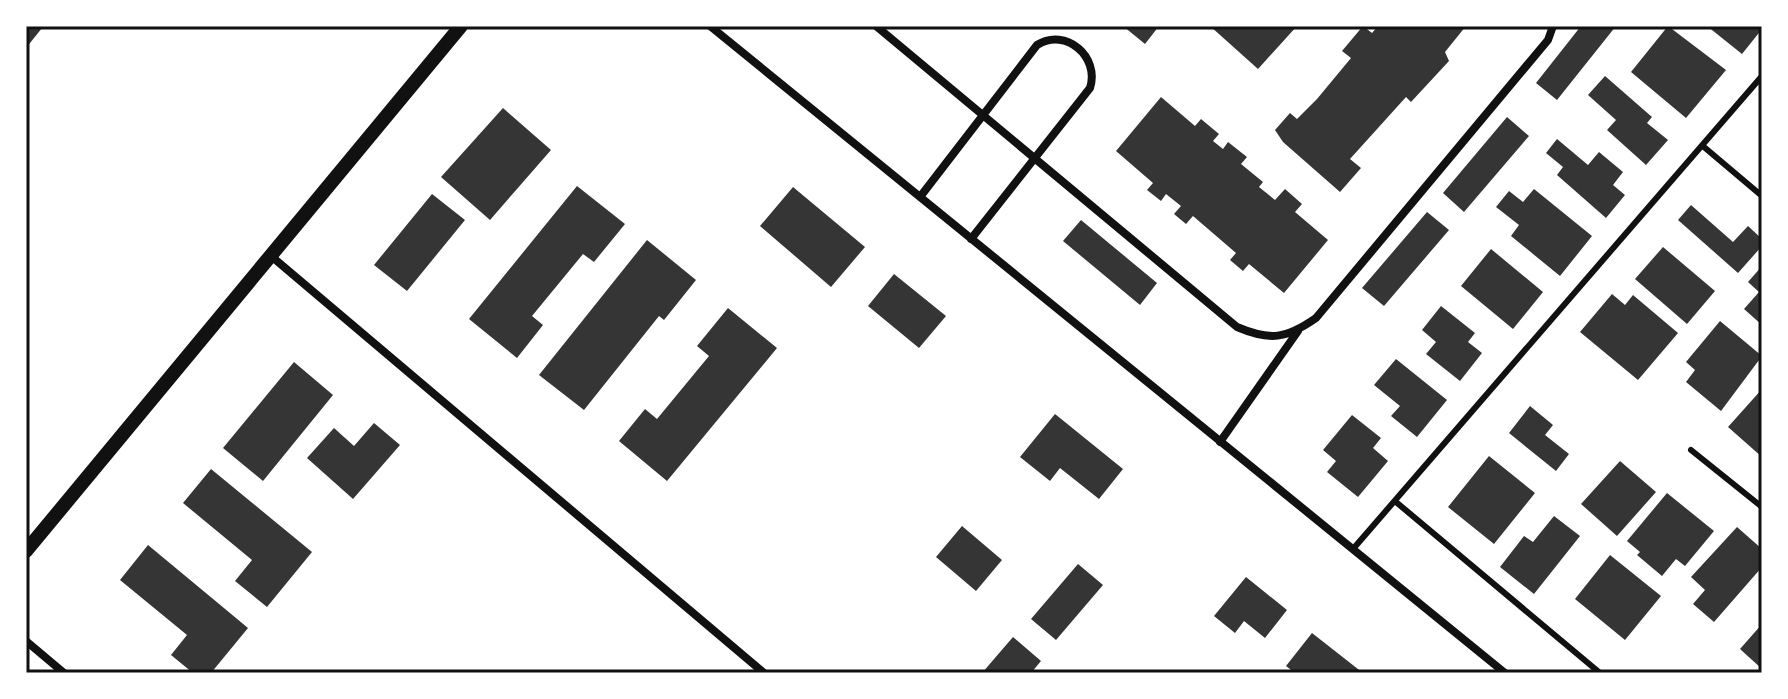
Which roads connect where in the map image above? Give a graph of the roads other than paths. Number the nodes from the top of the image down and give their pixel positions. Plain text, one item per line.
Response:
1 (461, 26) edge
2 (710, 26) edge
3 (876, 26) edge
4 (1553, 26) edge
5 (1762, 76) edge
6 (983, 114) junction
7 (1704, 147) junction
8 (1035, 158) junction
9 (1762, 196) edge
10 (920, 197) junction
11 (971, 239) junction
12 (271, 256) junction
13 (1299, 330) junction
14 (1220, 442) junction
15 (1691, 450) dead end
16 (1396, 502) junction
17 (1762, 507) edge
18 (1353, 549) junction
19 (26, 551) edge
20 (26, 641) edge
21 (64, 673) edge
22 (764, 673) edge
23 (1505, 673) edge
24 (1600, 673) edge

1 - 12 street
2 - 10 street
3 - 6 street
4 - 13 street
5 - 7 lane
6 - 8 street
6 - 8 street
6 - 10 street
7 - 9 lane
7 - 16 lane
8 - 11 street
8 - 13 street
10 - 11 street
11 - 14 street
12 - 19 street
12 - 22 street
13 - 14 street
14 - 18 street
15 - 17 lane
16 - 18 lane
16 - 24 lane
18 - 23 street
20 - 21 street

